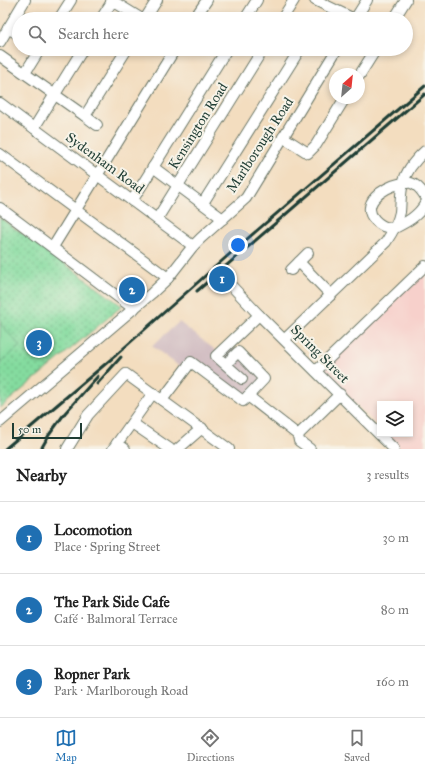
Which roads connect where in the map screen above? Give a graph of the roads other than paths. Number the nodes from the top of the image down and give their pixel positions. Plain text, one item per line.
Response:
1 (25, 0) edge
2 (71, 0) edge
3 (112, 0) edge
4 (157, 0) edge
5 (207, 0) edge
6 (257, 0) edge
7 (294, 0) edge
8 (315, 0) edge
9 (367, 0) edge
10 (406, 0) edge
11 (18, 12) edge
12 (63, 12) edge
13 (105, 12) edge
14 (131, 12) edge
15 (149, 12) edge
16 (199, 12) edge
17 (249, 12) edge
18 (286, 12) edge
19 (340, 12) edge
20 (359, 12) edge
21 (398, 12) edge
22 (12, 21) edge
23 (8, 28) junction
24 (12, 31) edge
25 (0, 42) edge
26 (0, 56) edge
27 (36, 56) edge
28 (79, 56) edge
29 (123, 56) edge
30 (171, 56) edge
31 (223, 56) edge
32 (259, 56) edge
33 (296, 56) edge
34 (333, 56) edge
35 (374, 56) edge
36 (365, 68) edge
37 (25, 73) junction
38 (55, 94) junction
39 (0, 104) edge
40 (341, 104) edge
41 (85, 116) junction
42 (97, 125) dead end
43 (34, 128) junction
44 (283, 137) junction
45 (425, 151) edge
46 (0, 154) edge
47 (153, 167) junction
48 (97, 175) junction
49 (403, 184) junction
50 (178, 185) junction
51 (425, 196) edge
52 (132, 201) junction
53 (203, 204) junction
54 (425, 204) edge
55 (0, 208) edge
56 (76, 210) junction
57 (157, 219) junction
58 (223, 219) junction
59 (395, 228) junction
60 (193, 246) junction
61 (53, 247) junction
62 (308, 253) dead end
63 (300, 262) junction
64 (425, 266) edge
65 (291, 270) dead end
66 (168, 278) junction
67 (226, 279) dead end
68 (331, 295) junction
69 (134, 309) junction
70 (259, 315) junction
71 (285, 339) junction
72 (226, 364) junction
73 (316, 371) junction
74 (242, 379) dead end
75 (153, 393) junction
76 (340, 394) junction
77 (248, 396) junction
78 (162, 400) junction
79 (0, 422) edge
80 (132, 423) junction
81 (202, 428) junction
82 (298, 435) junction
83 (118, 447) edge
84 (67, 449) edge
85 (170, 449) edge
86 (178, 449) edge
87 (229, 449) edge
88 (310, 449) edge
89 (394, 449) edge

1 - 11 street
2 - 12 street
3 - 13 street
3 - 14 street
4 - 15 street
5 - 16 street
6 - 17 street
7 - 18 street
8 - 19 street
9 - 20 street
10 - 21 street
22 - 23 street
23 - 24 street
23 - 25 street
26 - 37 street
27 - 37 street
28 - 38 street
29 - 41 street
30 - 48 street
31 - 47 street
32 - 50 street, Kensington Road
33 - 53 street
34 - 44 street, Marlborough Road
35 - 36 street
37 - 38 street
38 - 41 street
38 - 43 street
39 - 43 street, Sydenham Road
40 - 44 street
41 - 42 street
43 - 48 street, Sydenham Road
44 - 58 street, Marlborough Road
45 - 49 street
46 - 56 street
47 - 50 street
47 - 52 street
48 - 52 street, Sydenham Road
48 - 56 street
49 - 51 street
49 - 59 street
49 - 59 street
50 - 53 street
50 - 57 street, Kensington Road
52 - 57 street, Sydenham Road
53 - 58 street
54 - 59 street
55 - 61 street
56 - 61 street
56 - 66 street
57 - 60 street, Sydenham Road
58 - 60 street, Marlborough Road
59 - 68 street
60 - 66 street, Marlborough Road
61 - 69 street
62 - 63 street
63 - 65 street
63 - 68 street
64 - 73 street
66 - 69 street, Marlborough Road
67 - 70 street, Spring Street
68 - 71 street
69 - 79 street, Marlborough Road
70 - 71 street, Spring Street
70 - 72 street
71 - 73 street, Spring Street
72 - 74 street
72 - 77 street
73 - 76 street, Spring Street
75 - 78 street
75 - 80 street
75 - 84 street
76 - 82 street
76 - 89 street, Spring Street
77 - 78 street
77 - 82 street
78 - 81 street
80 - 83 street
80 - 85 street
81 - 86 street
81 - 87 street
82 - 88 street

